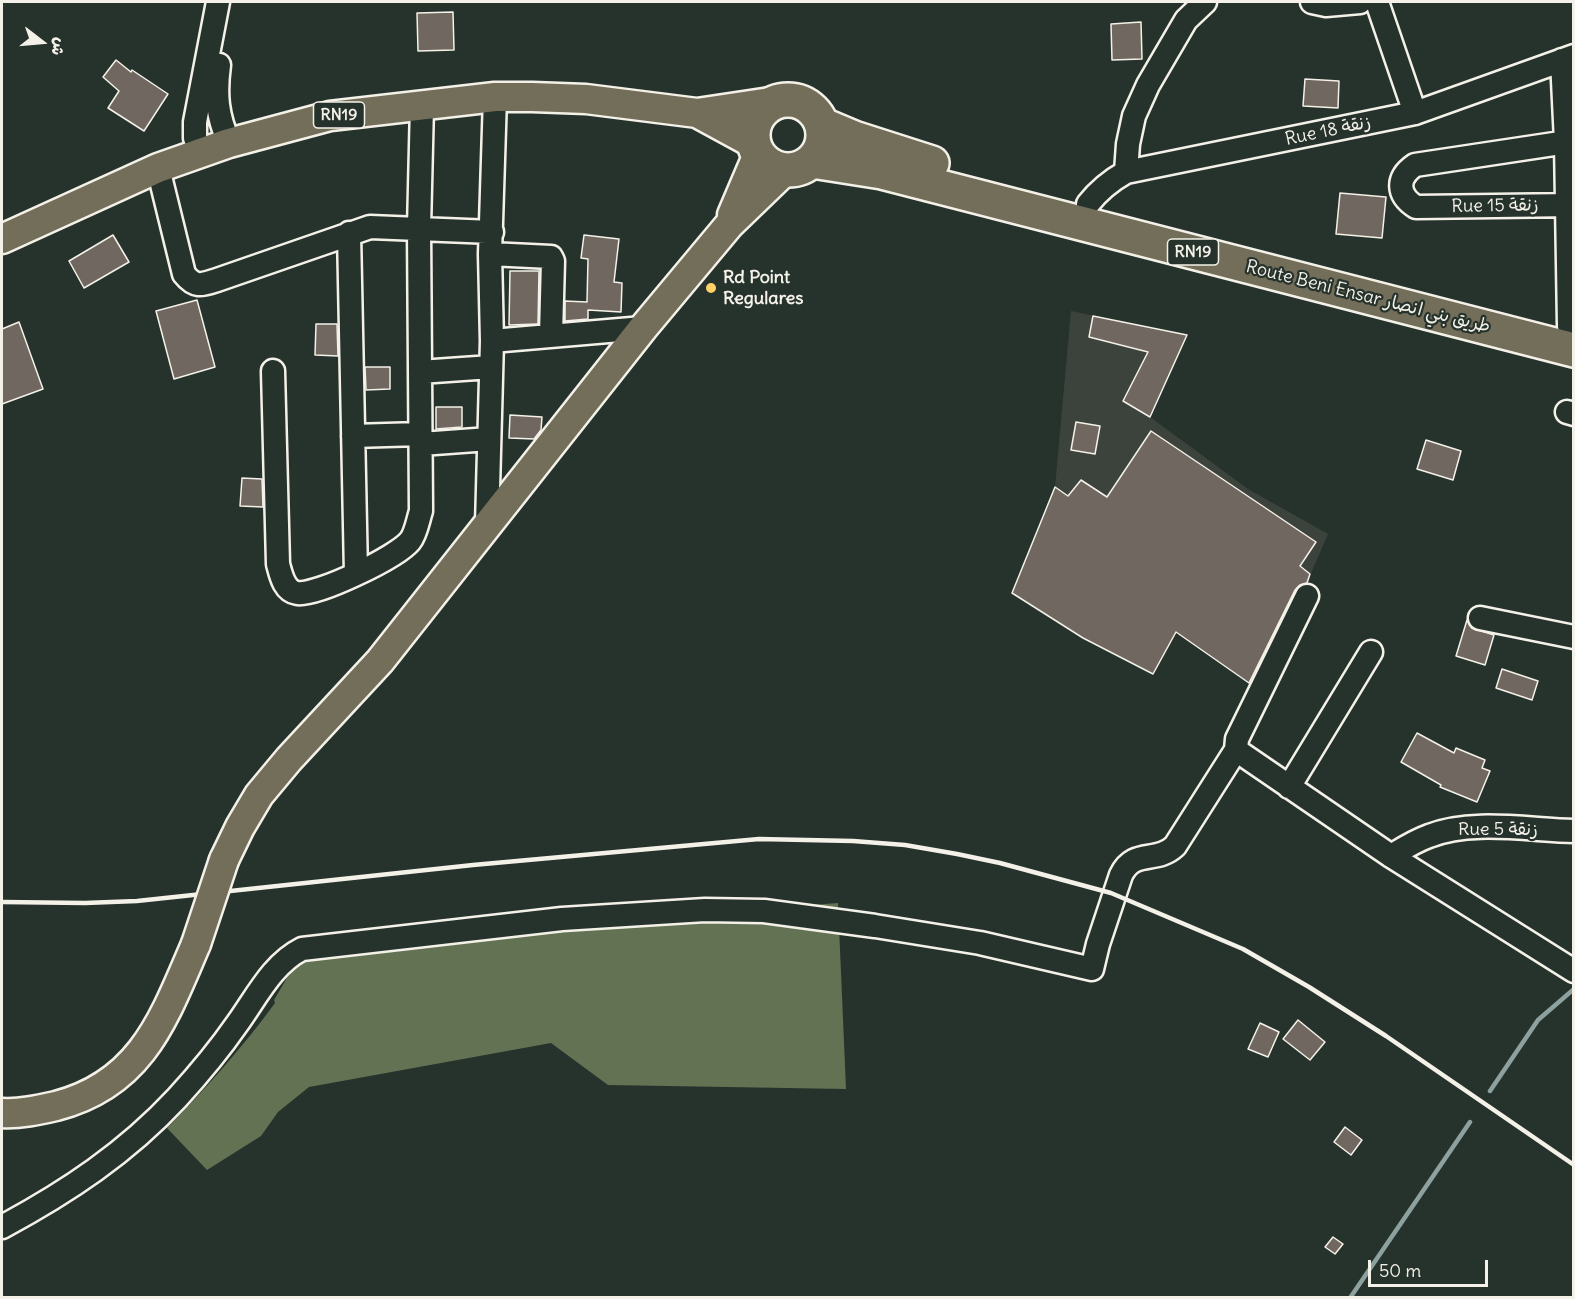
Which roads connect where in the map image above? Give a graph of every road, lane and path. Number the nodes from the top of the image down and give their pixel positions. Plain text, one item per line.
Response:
1 (218, 2) edge
2 (230, 2) edge
3 (1205, 2) edge
4 (1312, 2) edge
5 (1360, 2) edge
6 (1377, 2) edge
7 (1568, 58) edge
8 (208, 94) junction
9 (495, 97) junction
10 (777, 101) junction
11 (422, 105) junction
12 (697, 113) junction
13 (1415, 113) junction
14 (823, 125) junction
15 (1570, 141) edge
16 (229, 142) junction
17 (756, 149) junction
18 (201, 152) junction
19 (799, 166) junction
20 (158, 168) junction
21 (1126, 172) junction
22 (1088, 204) junction
23 (1570, 204) edge
24 (729, 225) junction
25 (419, 228) junction
26 (349, 233) junction
27 (2, 239) edge
28 (491, 243) junction
29 (643, 328) junction
30 (1572, 334) edge
31 (550, 335) junction
32 (492, 340) junction
33 (491, 367) junction
34 (273, 371) dead end
35 (420, 372) junction
36 (353, 436) junction
37 (421, 439) junction
38 (489, 439) junction
39 (487, 525) junction
40 (356, 574) junction
41 (1307, 596) dead end
42 (1480, 618) dead end
43 (1574, 637) edge
44 (1371, 652) dead end
45 (1236, 750) junction
46 (1289, 787) junction
47 (1574, 831) edge
48 (1391, 856) junction
49 (1571, 970) edge
50 (2, 1113) edge
51 (2, 1227) edge

1 - 8 street
2 - 8 street
3 - 21 street
4 - 5 street
6 - 13 street
7 - 13 street, Rue 18 زنقة
7 - 15 street
8 - 16 street
8 - 18 street
9 - 11 main road, RN19
9 - 12 main road, RN19
9 - 28 street
10 - 12 main road, RN19
10 - 14 highway, RN19
10 - 17 highway
11 - 16 main road, RN19
11 - 25 street
12 - 17 main road, RN19
13 - 21 street, Rue 18 زنقة
14 - 19 highway
14 - 22 highway, Route Beni Ensar طريق بني انصار / RN19
15 - 23 street
15 - 23 street, Rue 15 زنقة
16 - 18 main road, RN19
17 - 19 highway, RN19
17 - 24 main road
18 - 20 main road, RN19
19 - 24 main road
19 - 30 highway, Route Beni Ensar طريق بني انصار / RN19
20 - 26 street
20 - 27 main road, RN19
21 - 22 street, Rue 18 زنقة
22 - 30 highway, Route Beni Ensar طريق بني انصار / RN19
23 - 30 street
24 - 29 main road
25 - 26 street
25 - 28 street
25 - 35 street
26 - 36 street
28 - 31 street
28 - 32 street
29 - 31 street
29 - 39 main road
31 - 32 street
32 - 33 street
33 - 35 street
33 - 38 street
34 - 40 street
35 - 37 street
36 - 37 street
36 - 40 street
37 - 38 street
37 - 40 street
38 - 39 street
39 - 50 main road, bridge
41 - 45 street
42 - 43 street
44 - 46 street
45 - 46 street
45 - 51 street
46 - 48 street
47 - 48 street, Rue 5 زنقة
48 - 49 street

